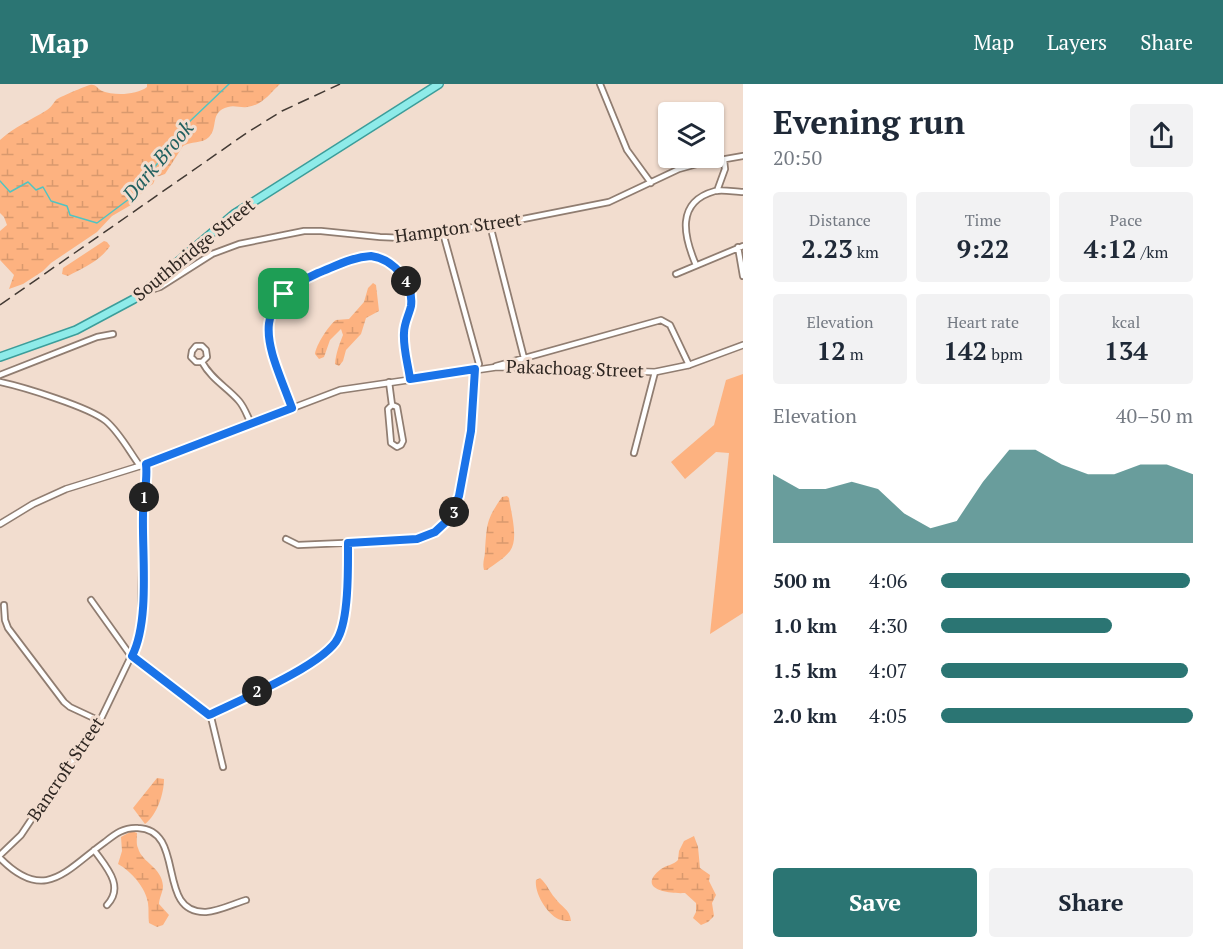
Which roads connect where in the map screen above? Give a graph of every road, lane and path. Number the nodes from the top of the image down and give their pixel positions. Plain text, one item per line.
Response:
1 (439, 84) edge
2 (600, 84) edge
3 (743, 156) edge
4 (724, 160) edge
5 (684, 168) edge
6 (724, 168) edge
7 (651, 183) junction
8 (717, 191) junction
9 (743, 192) edge
10 (490, 225) junction
11 (443, 233) junction
12 (741, 246) edge
13 (696, 265) junction
14 (676, 274) dead end
15 (743, 276) edge
16 (142, 293) junction
17 (113, 334) dead end
18 (743, 345) edge
19 (0, 357) edge
20 (524, 358) junction
21 (202, 362) dead end
22 (688, 365) junction
23 (494, 367) junction
24 (475, 369) junction
25 (655, 372) junction
26 (0, 375) edge
27 (410, 379) junction
28 (0, 381) edge
29 (389, 382) junction
30 (392, 405) junction
31 (292, 408) junction
32 (251, 423) junction
33 (634, 453) dead end
34 (143, 465) junction
35 (0, 525) edge
36 (286, 539) dead end
37 (348, 543) junction
38 (91, 600) dead end
39 (4, 605) dead end
40 (132, 656) junction
41 (209, 715) junction
42 (100, 722) junction
43 (223, 767) dead end
44 (94, 850) junction
45 (0, 856) edge
46 (246, 900) dead end
47 (107, 905) dead end

1 - 16 main road, Southbridge Street
2 - 7 street
3 - 4 street, Hampton Street
5 - 7 street, Hampton Street
6 - 8 street
7 - 10 street, Hampton Street
8 - 9 street
8 - 13 street
10 - 11 street, Hampton Street
10 - 20 street
11 - 16 street, Hampton Street
11 - 24 street
12 - 13 street
12 - 15 street
13 - 14 street
16 - 19 main road, Southbridge Street
17 - 26 street
18 - 22 street, Pakachoag Street
20 - 22 street
20 - 23 street
21 - 32 street
22 - 25 street, Pakachoag Street
23 - 24 street, Pakachoag Street
23 - 25 street, Pakachoag Street
24 - 27 street, Pakachoag Street
24 - 37 street
25 - 33 street
27 - 29 street, Pakachoag Street
27 - 31 street
28 - 34 street
29 - 30 street
29 - 31 street, Pakachoag Street
30 - 30 street
31 - 32 street, Pakachoag Street
32 - 34 street, Pakachoag Street
34 - 35 street, Pakachoag Street
34 - 40 street, Bancroft Street
36 - 37 street
37 - 41 street
38 - 40 street
39 - 42 street
40 - 41 street
40 - 42 street, Bancroft Street
41 - 43 street
42 - 45 street, Bancroft Street
44 - 45 street
44 - 46 street
44 - 47 street

